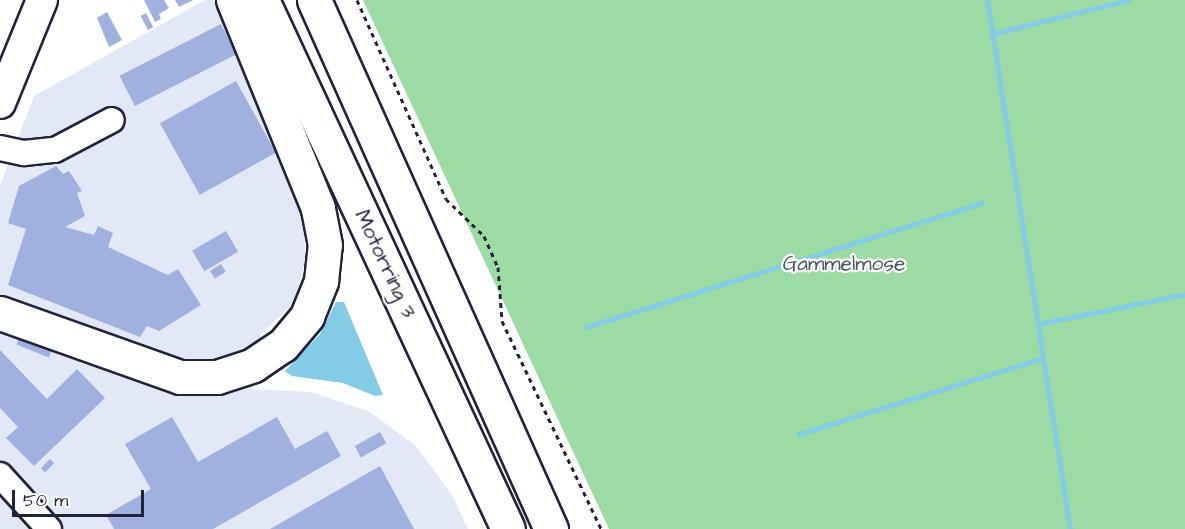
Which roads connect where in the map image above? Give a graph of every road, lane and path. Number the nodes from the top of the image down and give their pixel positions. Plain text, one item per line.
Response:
1 (42, 0) edge
2 (233, 0) edge
3 (262, 0) edge
4 (314, 0) edge
5 (357, 0) edge
6 (0, 103) edge
7 (112, 120) dead end
8 (0, 148) edge
9 (0, 313) edge
10 (0, 475) edge
11 (49, 529) edge
12 (508, 529) edge
13 (551, 529) edge
14 (601, 529) edge

1 - 6 main road
2 - 9 highway
3 - 12 highway, Motorring 3
4 - 13 highway, Motorring 3
5 - 14 path
7 - 8 street
10 - 11 street

